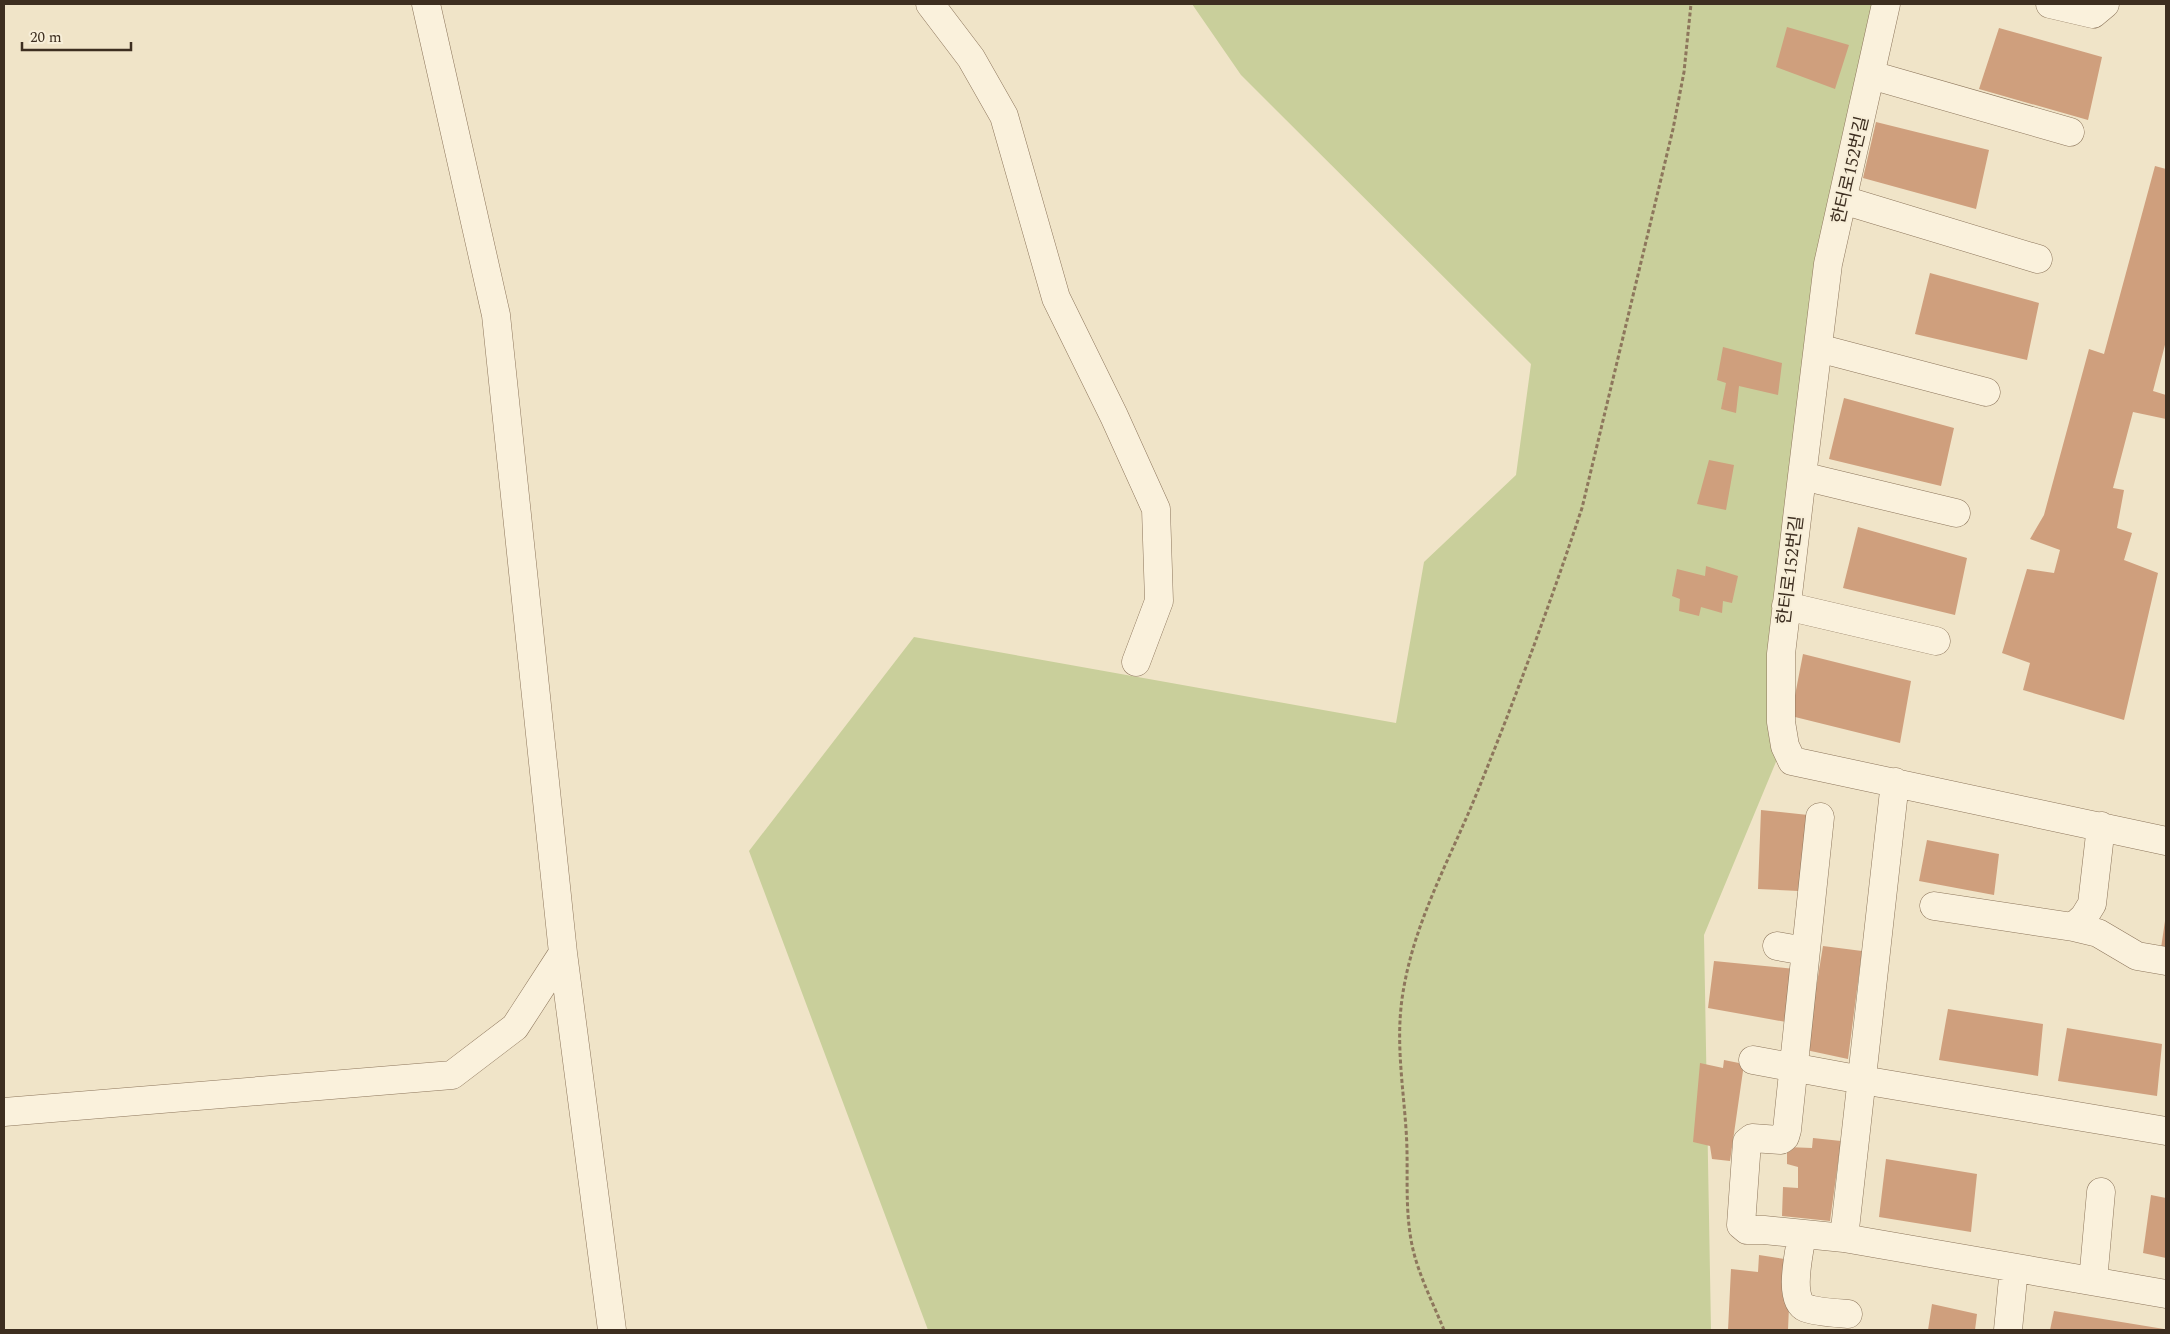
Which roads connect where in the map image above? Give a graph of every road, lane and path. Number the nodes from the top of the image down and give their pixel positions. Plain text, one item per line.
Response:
1 (426, 4) edge
2 (930, 4) edge
3 (1691, 4) edge
4 (1886, 4) edge
5 (2050, 4) edge
6 (2105, 4) edge
7 (1871, 75) junction
8 (2070, 132) dead end
9 (1843, 200) junction
10 (2038, 260) dead end
11 (1818, 348) junction
12 (1986, 392) dead end
13 (1802, 476) junction
14 (1956, 512) dead end
15 (1786, 606) junction
16 (1936, 641) dead end
17 (1136, 662) dead end
18 (1895, 782) junction
19 (1820, 817) dead end
20 (2101, 826) junction
21 (2166, 841) edge
22 (1934, 906) dead end
23 (2073, 927) junction
24 (1777, 946) dead end
25 (1805, 951) junction
26 (563, 953) junction
27 (2166, 961) edge
28 (1753, 1060) dead end
29 (1794, 1067) junction
30 (1862, 1080) junction
31 (4, 1112) edge
32 (2166, 1131) edge
33 (2102, 1192) dead end
34 (1802, 1234) junction
35 (1844, 1238) junction
36 (2014, 1268) junction
37 (2093, 1281) junction
38 (2166, 1294) edge
39 (1848, 1314) dead end
40 (612, 1330) edge
41 (1444, 1330) edge
42 (2008, 1330) edge

1 - 26 street
2 - 17 street
3 - 41 path
4 - 7 street, 한터로152번길
5 - 6 street
7 - 8 street
7 - 9 street, 한터로152번길
9 - 10 street
9 - 11 street, 한터로152번길
11 - 12 street
11 - 13 street, 한터로152번길
13 - 14 street
13 - 15 street, 한터로152번길
15 - 16 street
15 - 18 street, 한터로152번길
18 - 20 street, 한터로152번길
18 - 30 street
19 - 25 street
20 - 21 street, 한터로152번길
20 - 23 street
22 - 23 street
23 - 27 street
24 - 25 street
25 - 29 street
26 - 31 street
26 - 40 street
28 - 29 street
29 - 30 street
29 - 34 street
30 - 32 street
30 - 35 street
33 - 37 street
34 - 35 street
34 - 39 street
35 - 36 street
36 - 37 street
36 - 42 street
37 - 38 street

